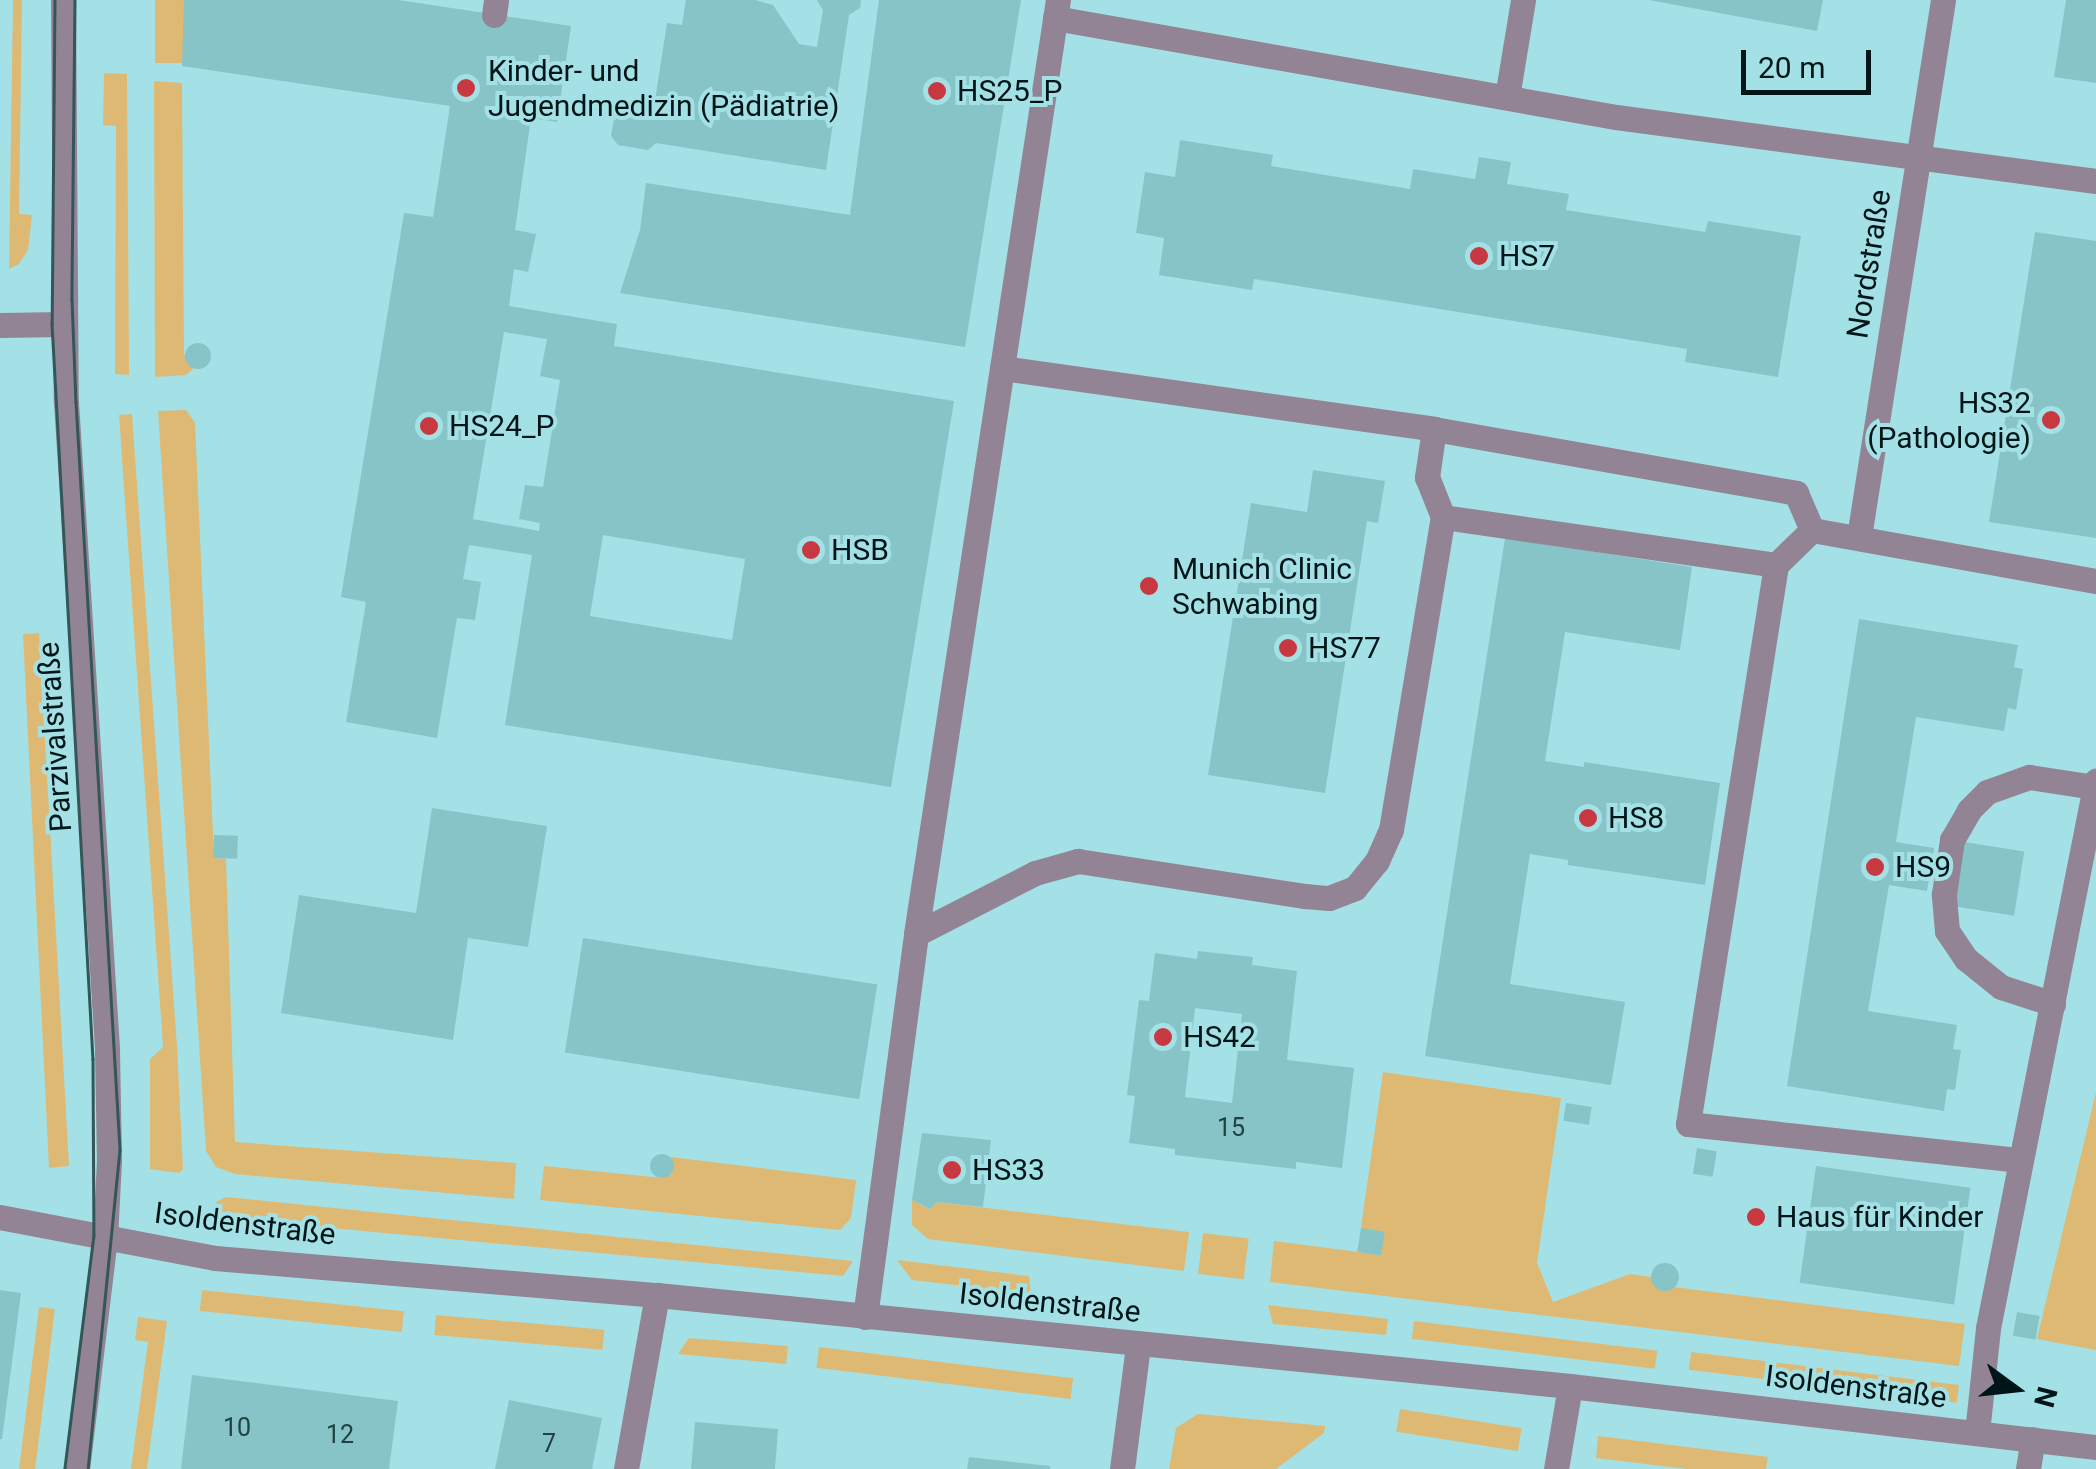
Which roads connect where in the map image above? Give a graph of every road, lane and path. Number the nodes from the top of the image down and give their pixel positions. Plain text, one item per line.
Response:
1 (64, 0) edge
2 (1522, 0) edge
3 (1943, 0) edge
4 (1056, 9) edge
5 (1507, 97) junction
6 (1918, 158) junction
7 (2096, 181) edge
8 (63, 324) junction
9 (0, 326) edge
10 (1002, 368) junction
11 (1434, 429) junction
12 (1443, 517) junction
13 (1812, 530) junction
14 (1859, 537) junction
15 (1776, 566) junction
16 (2096, 581) edge
17 (2095, 784) edge
18 (916, 934) junction
19 (2052, 1004) junction
20 (2020, 1160) junction
21 (0, 1216) edge
22 (104, 1238) junction
23 (657, 1296) junction
24 (865, 1317) junction
25 (1138, 1345) junction
26 (1570, 1386) junction
27 (1977, 1433) junction
28 (2033, 1438) junction
29 (2096, 1447) edge
30 (77, 1469) edge
31 (626, 1469) edge
32 (1122, 1469) edge
33 (1556, 1469) edge
34 (2028, 1469) edge

1 - 8 street, Parzivalstraße
2 - 5 street
3 - 6 street, Nordstraße
4 - 5 street
4 - 10 street
5 - 6 street
6 - 7 street
6 - 14 street, Nordstraße
8 - 9 street
8 - 22 street, Parzivalstraße
10 - 11 street
10 - 18 street
11 - 12 street
11 - 13 street
12 - 15 street
12 - 18 street
13 - 14 street
13 - 15 street
14 - 16 street
15 - 20 street
17 - 19 street
17 - 19 street
18 - 24 street
19 - 20 street
20 - 27 street
21 - 22 street, Isoldenstraße
22 - 23 street, Isoldenstraße
22 - 30 street, Parzivalstraße
23 - 24 street, Isoldenstraße
23 - 31 street
24 - 25 street, Isoldenstraße
25 - 26 street, Isoldenstraße
25 - 32 street
26 - 27 street, Isoldenstraße
26 - 33 street
27 - 28 street, Isoldenstraße
28 - 29 street, Isoldenstraße
28 - 34 street

